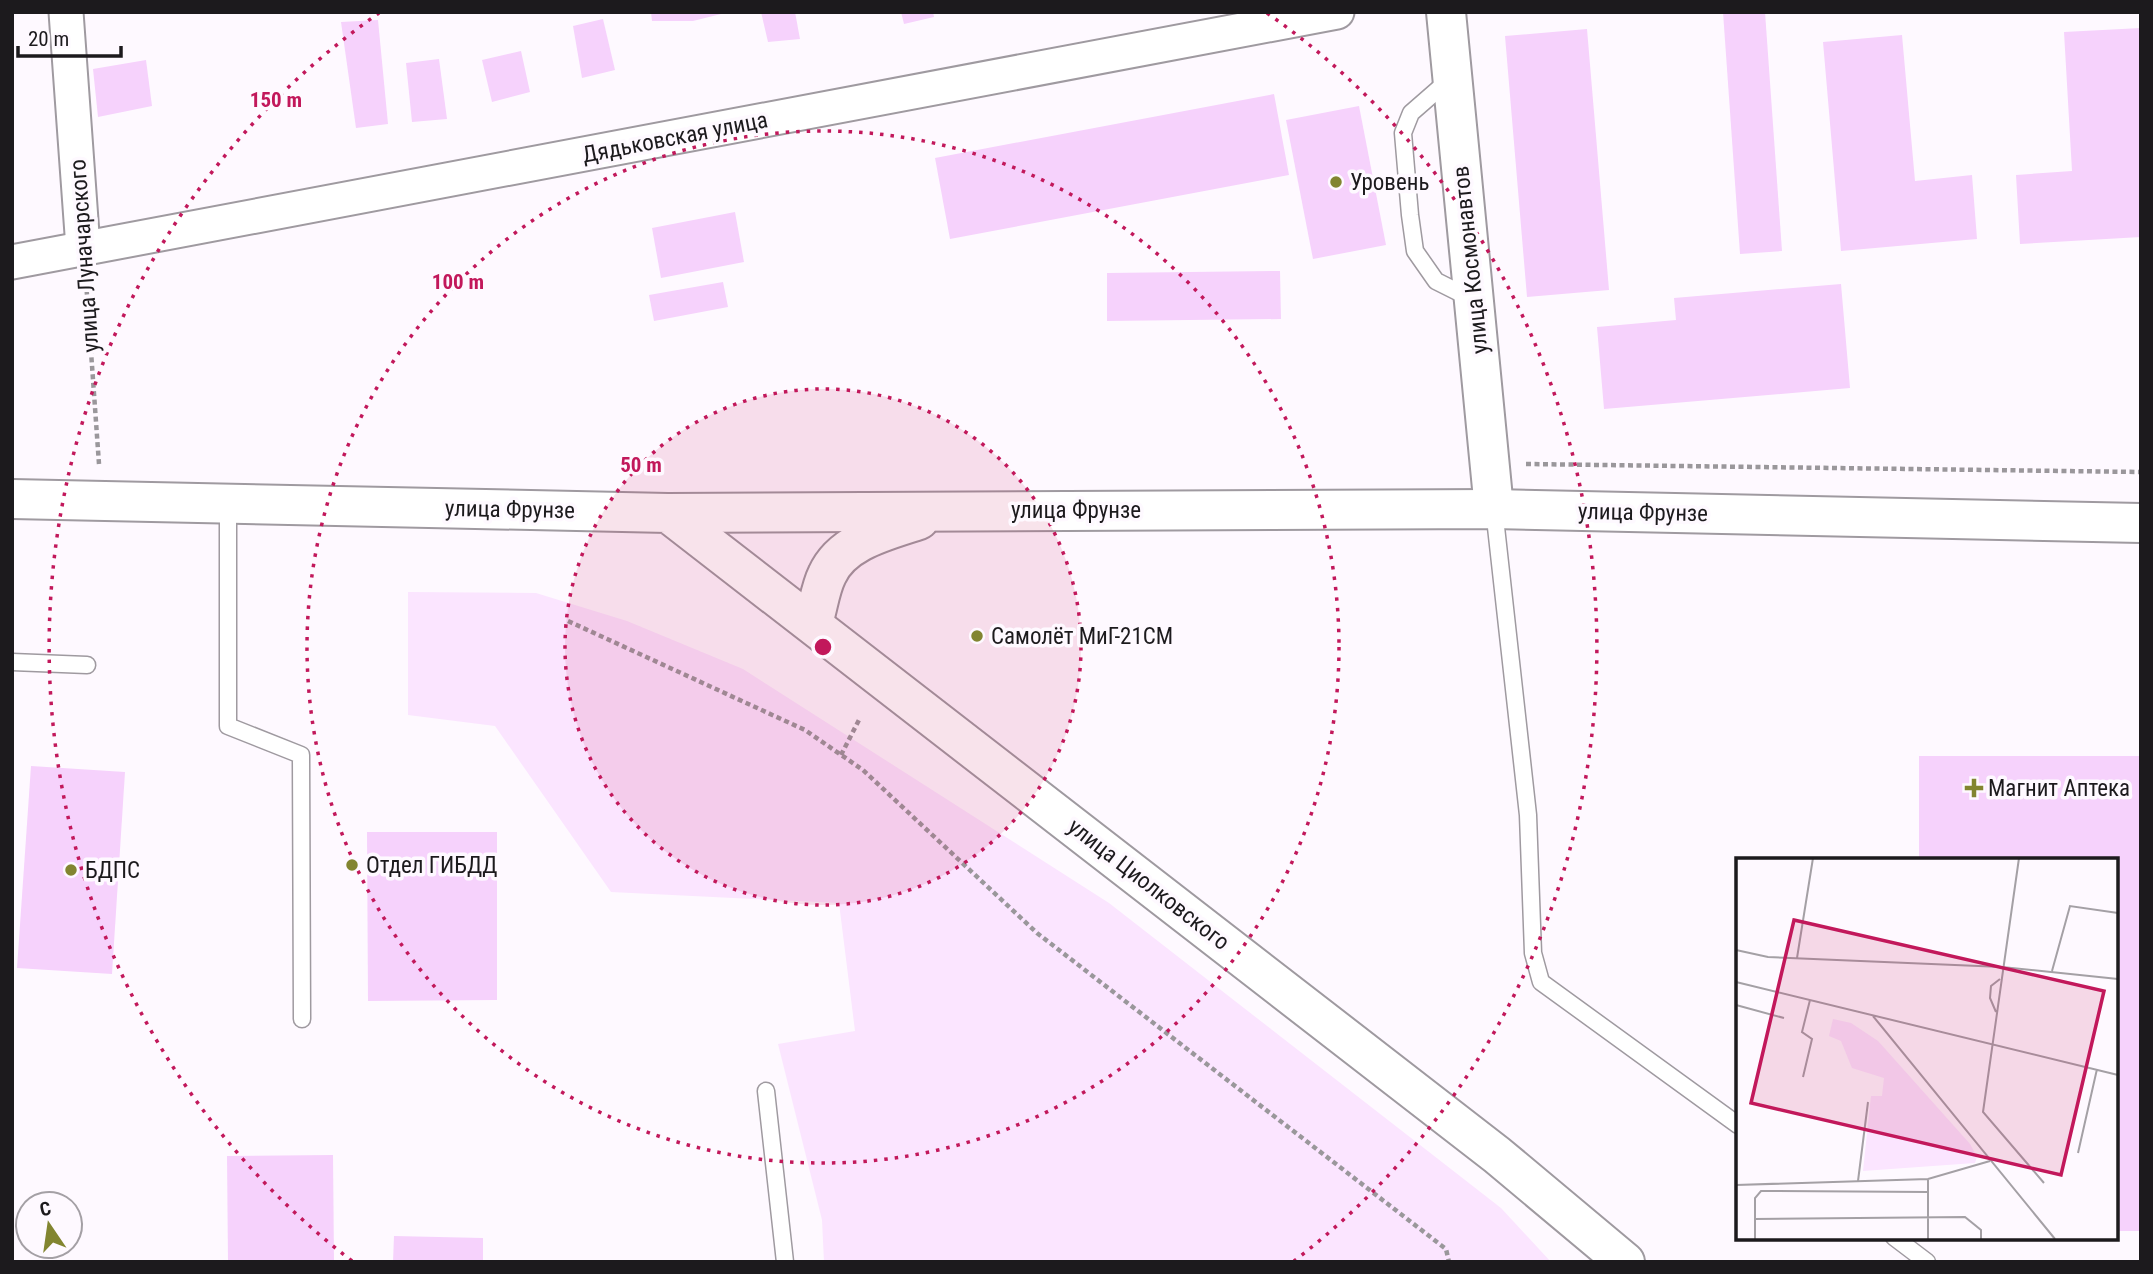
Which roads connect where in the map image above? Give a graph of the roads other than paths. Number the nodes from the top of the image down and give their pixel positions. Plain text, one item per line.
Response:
1 (66, 12) edge
2 (1337, 12) edge
3 (1446, 12) edge
4 (1452, 77) junction
5 (83, 248) junction
6 (12, 262) edge
7 (1474, 300) junction
8 (12, 499) edge
9 (228, 503) junction
10 (1494, 509) junction
11 (951, 510) junction
12 (668, 513) junction
13 (2141, 523) edge
14 (813, 623) junction
15 (12, 662) edge
16 (87, 665) dead end
17 (302, 1019) dead end
18 (766, 1091) dead end
19 (1736, 1124) edge
20 (1897, 1239) edge
21 (785, 1262) edge
22 (1625, 1262) edge
23 (1927, 1262) edge

1 - 5 street, улица Луначарского
2 - 5 street, Дядьковская улица
3 - 4 main road, улица Космонавтов
4 - 7 main road, улица Космонавтов
4 - 7 lane
5 - 6 street, Дядьковская улица
7 - 10 main road, улица Космонавтов
8 - 9 main road, улица Фрунзе
9 - 12 main road, улица Фрунзе
9 - 17 lane
10 - 11 main road, улица Фрунзе
10 - 13 main road, улица Фрунзе
10 - 19 lane
11 - 12 main road, улица Фрунзе
11 - 14 main road
12 - 14 main road, улица Циолковского
14 - 22 main road, улица Циолковского
15 - 16 lane
18 - 21 lane
20 - 23 lane

